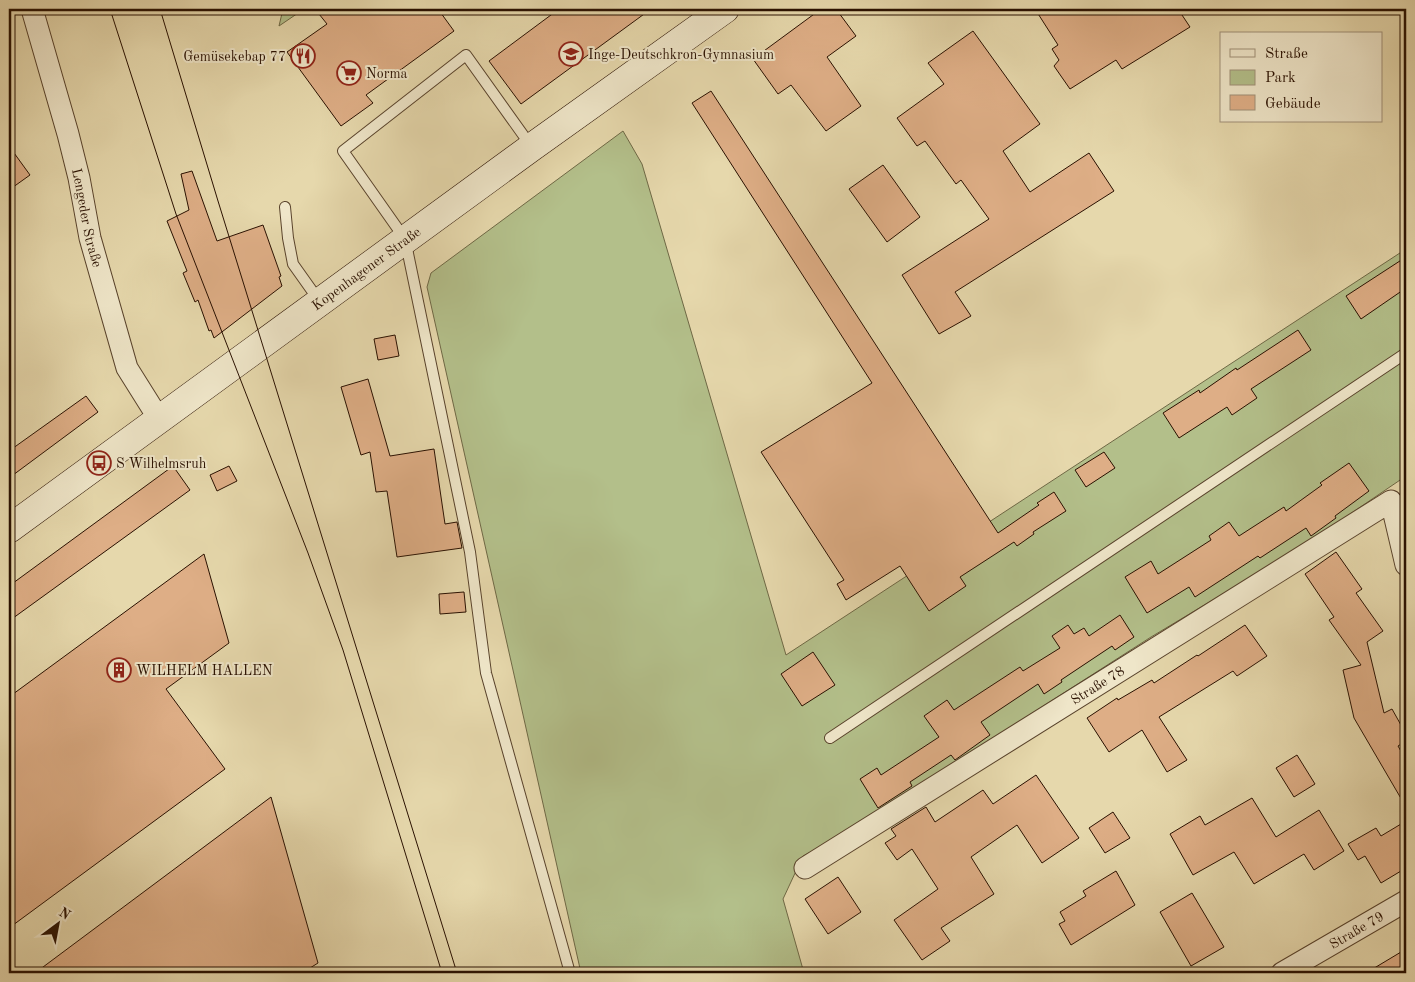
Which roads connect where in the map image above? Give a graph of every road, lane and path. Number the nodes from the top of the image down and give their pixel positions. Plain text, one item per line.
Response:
1 (32, 9) edge
2 (725, 9) edge
3 (532, 147) junction
4 (286, 207) dead end
5 (406, 239) junction
6 (321, 302) junction
7 (1406, 353) edge
8 (158, 419) junction
9 (9, 529) edge
10 (1406, 565) edge
11 (830, 738) dead end
12 (805, 868) dead end
13 (1406, 901) edge
14 (570, 973) edge
15 (1282, 973) edge

1 - 8 street, Lengeder Straße
2 - 3 main road, Kopenhagener Straße
3 - 5 main road, Kopenhagener Straße
3 - 5 lane
4 - 6 lane
5 - 6 main road, Kopenhagener Straße
5 - 14 lane
6 - 8 main road, Kopenhagener Straße
7 - 11 lane
8 - 9 main road, Kopenhagener Straße
10 - 12 street, Straße 78
13 - 15 street, Straße 79

